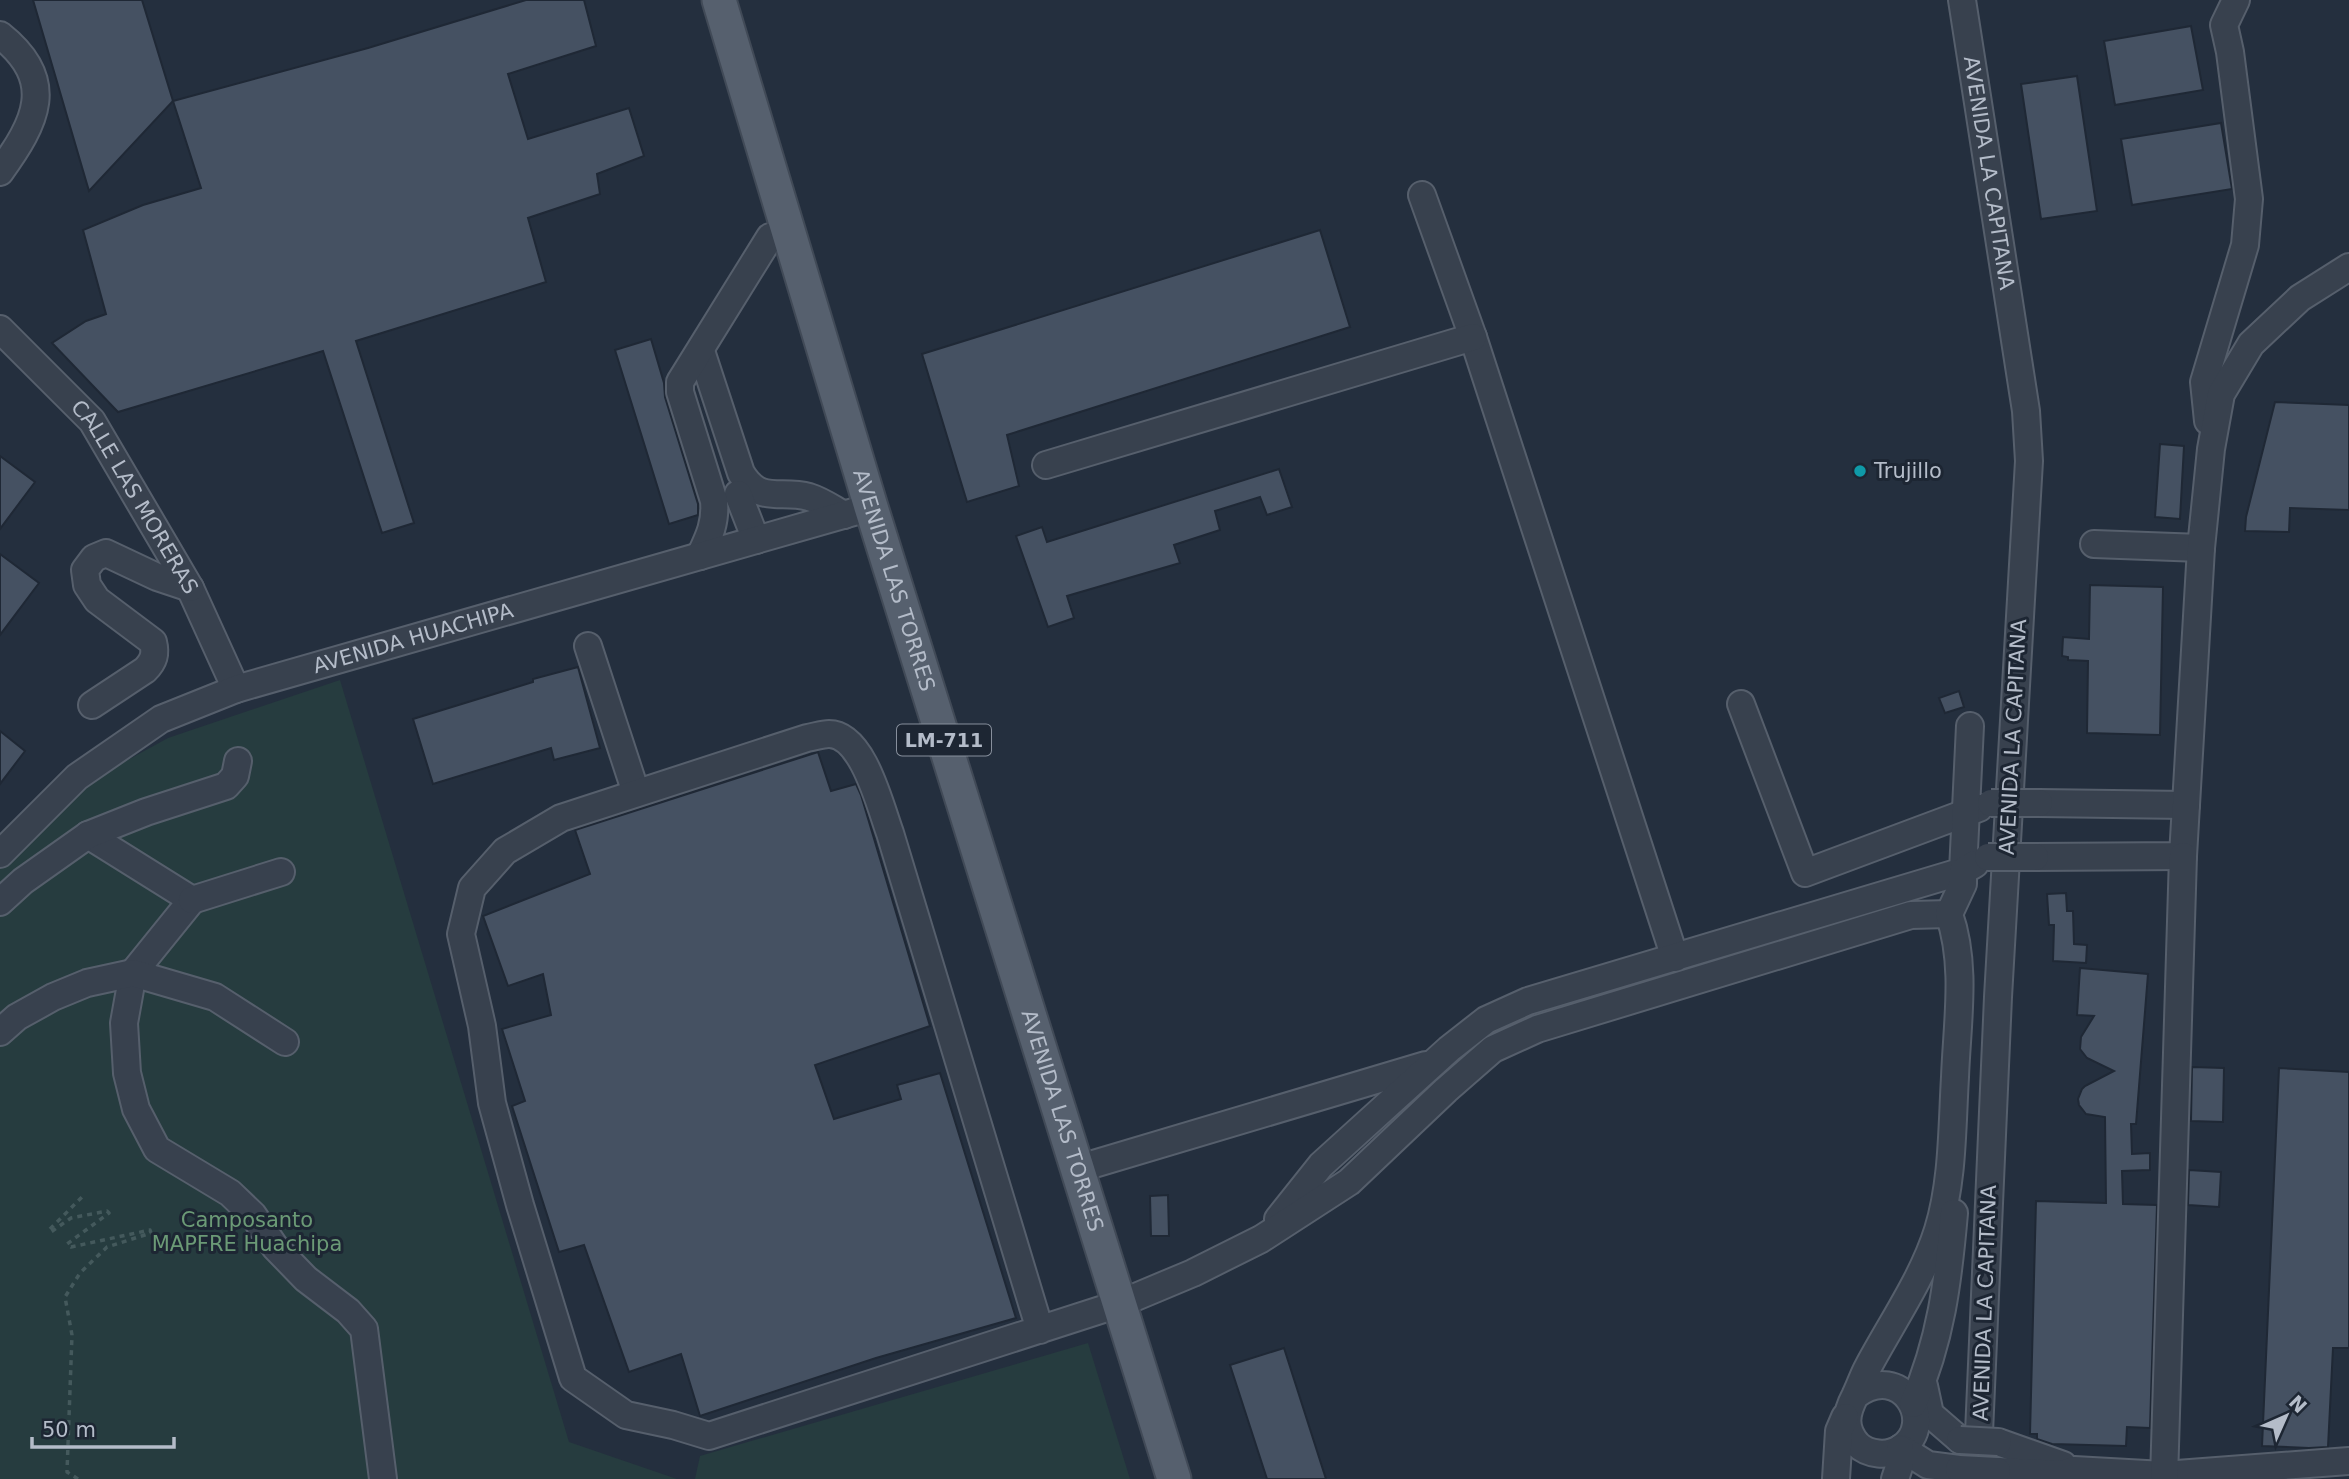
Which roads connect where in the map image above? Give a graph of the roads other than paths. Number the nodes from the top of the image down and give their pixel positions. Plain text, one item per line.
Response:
1 (699, 0) edge
2 (719, 0) edge
3 (1962, 0) edge
4 (2236, 0) edge
5 (0, 35) edge
6 (0, 173) edge
7 (1422, 195) dead end
8 (770, 237) junction
9 (2349, 267) edge
10 (0, 329) edge
11 (1473, 337) junction
12 (701, 351) junction
13 (2211, 449) junction
14 (1046, 465) dead end
15 (735, 495) junction
16 (856, 512) junction
17 (756, 541) junction
18 (2094, 544) dead end
19 (2201, 548) junction
20 (700, 556) junction
21 (190, 588) junction
22 (588, 646) dead end
23 (236, 689) junction
24 (1741, 704) dead end
25 (92, 705) dead end
26 (1970, 726) dead end
27 (238, 761) dead end
28 (636, 793) junction
29 (2186, 805) junction
30 (1966, 812) junction
31 (41, 814) junction
32 (88, 835) junction
33 (65, 853) junction
34 (0, 854) edge
35 (2183, 856) junction
36 (1963, 871) junction
37 (281, 872) dead end
38 (192, 900) junction
39 (0, 902) edge
40 (1949, 914) junction
41 (1675, 958) junction
42 (134, 973) junction
43 (0, 1032) edge
44 (285, 1042) dead end
45 (1434, 1062) junction
46 (1950, 1166) junction
47 (1077, 1169) junction
48 (1261, 1239) junction
49 (1110, 1307) junction
50 (1040, 1330) junction
51 (1920, 1401) junction
52 (1851, 1404) junction
53 (1900, 1448) junction
54 (2349, 1461) edge
55 (2074, 1470) junction
56 (1969, 1471) edge
57 (2164, 1477) edge
58 (383, 1479) edge
59 (1154, 1479) edge
60 (1174, 1479) edge
61 (1836, 1479) edge
62 (1895, 1479) edge
63 (1914, 1479) edge

1 - 8 main road, AVENIDA LAS TORRES / LM-711
2 - 16 main road, AVENIDA LAS TORRES / LM-711
3 - 56 street, AVENIDA LA CAPITANA
4 - 13 street
5 - 6 street
7 - 11 street
8 - 12 street
8 - 16 main road, AVENIDA LAS TORRES / LM-711
9 - 13 street
10 - 21 street, CALLE LAS MORERAS
11 - 14 street
11 - 41 street
12 - 15 street
12 - 15 street
13 - 19 street
15 - 16 street
15 - 17 street
15 - 20 street
16 - 17 street, AVENIDA HUACHIPA
16 - 47 main road, AVENIDA LAS TORRES / LM-711
16 - 49 main road, AVENIDA LAS TORRES / LM-711
17 - 20 street, AVENIDA HUACHIPA
18 - 19 street
19 - 29 street
20 - 23 street, AVENIDA HUACHIPA
21 - 23 street, CALLE LAS MORERAS
21 - 25 street
22 - 28 street
23 - 31 street, AVENIDA HUACHIPA
24 - 30 street
26 - 30 street
27 - 32 street
28 - 50 street
28 - 50 street
29 - 30 street, bridge
29 - 35 street
30 - 36 street
31 - 33 street
31 - 34 street, AVENIDA HUACHIPA
32 - 33 street
32 - 38 street
33 - 39 street
35 - 36 street, bridge
35 - 57 street
36 - 40 street
36 - 41 street
37 - 38 street
38 - 42 street
40 - 46 street
40 - 48 street
41 - 45 street
42 - 43 street
42 - 44 street
42 - 58 street
45 - 47 street
45 - 48 street
46 - 51 street
46 - 52 street
47 - 49 main road, AVENIDA LAS TORRES / LM-711
48 - 49 street
49 - 50 street
49 - 59 main road, AVENIDA LAS TORRES / LM-711
49 - 60 main road, AVENIDA LAS TORRES / LM-711
51 - 52 street
51 - 53 street
51 - 55 street, bridge
52 - 53 street
52 - 61 street
53 - 56 street
53 - 62 street
54 - 57 street
55 - 56 street
55 - 57 street
56 - 63 street

